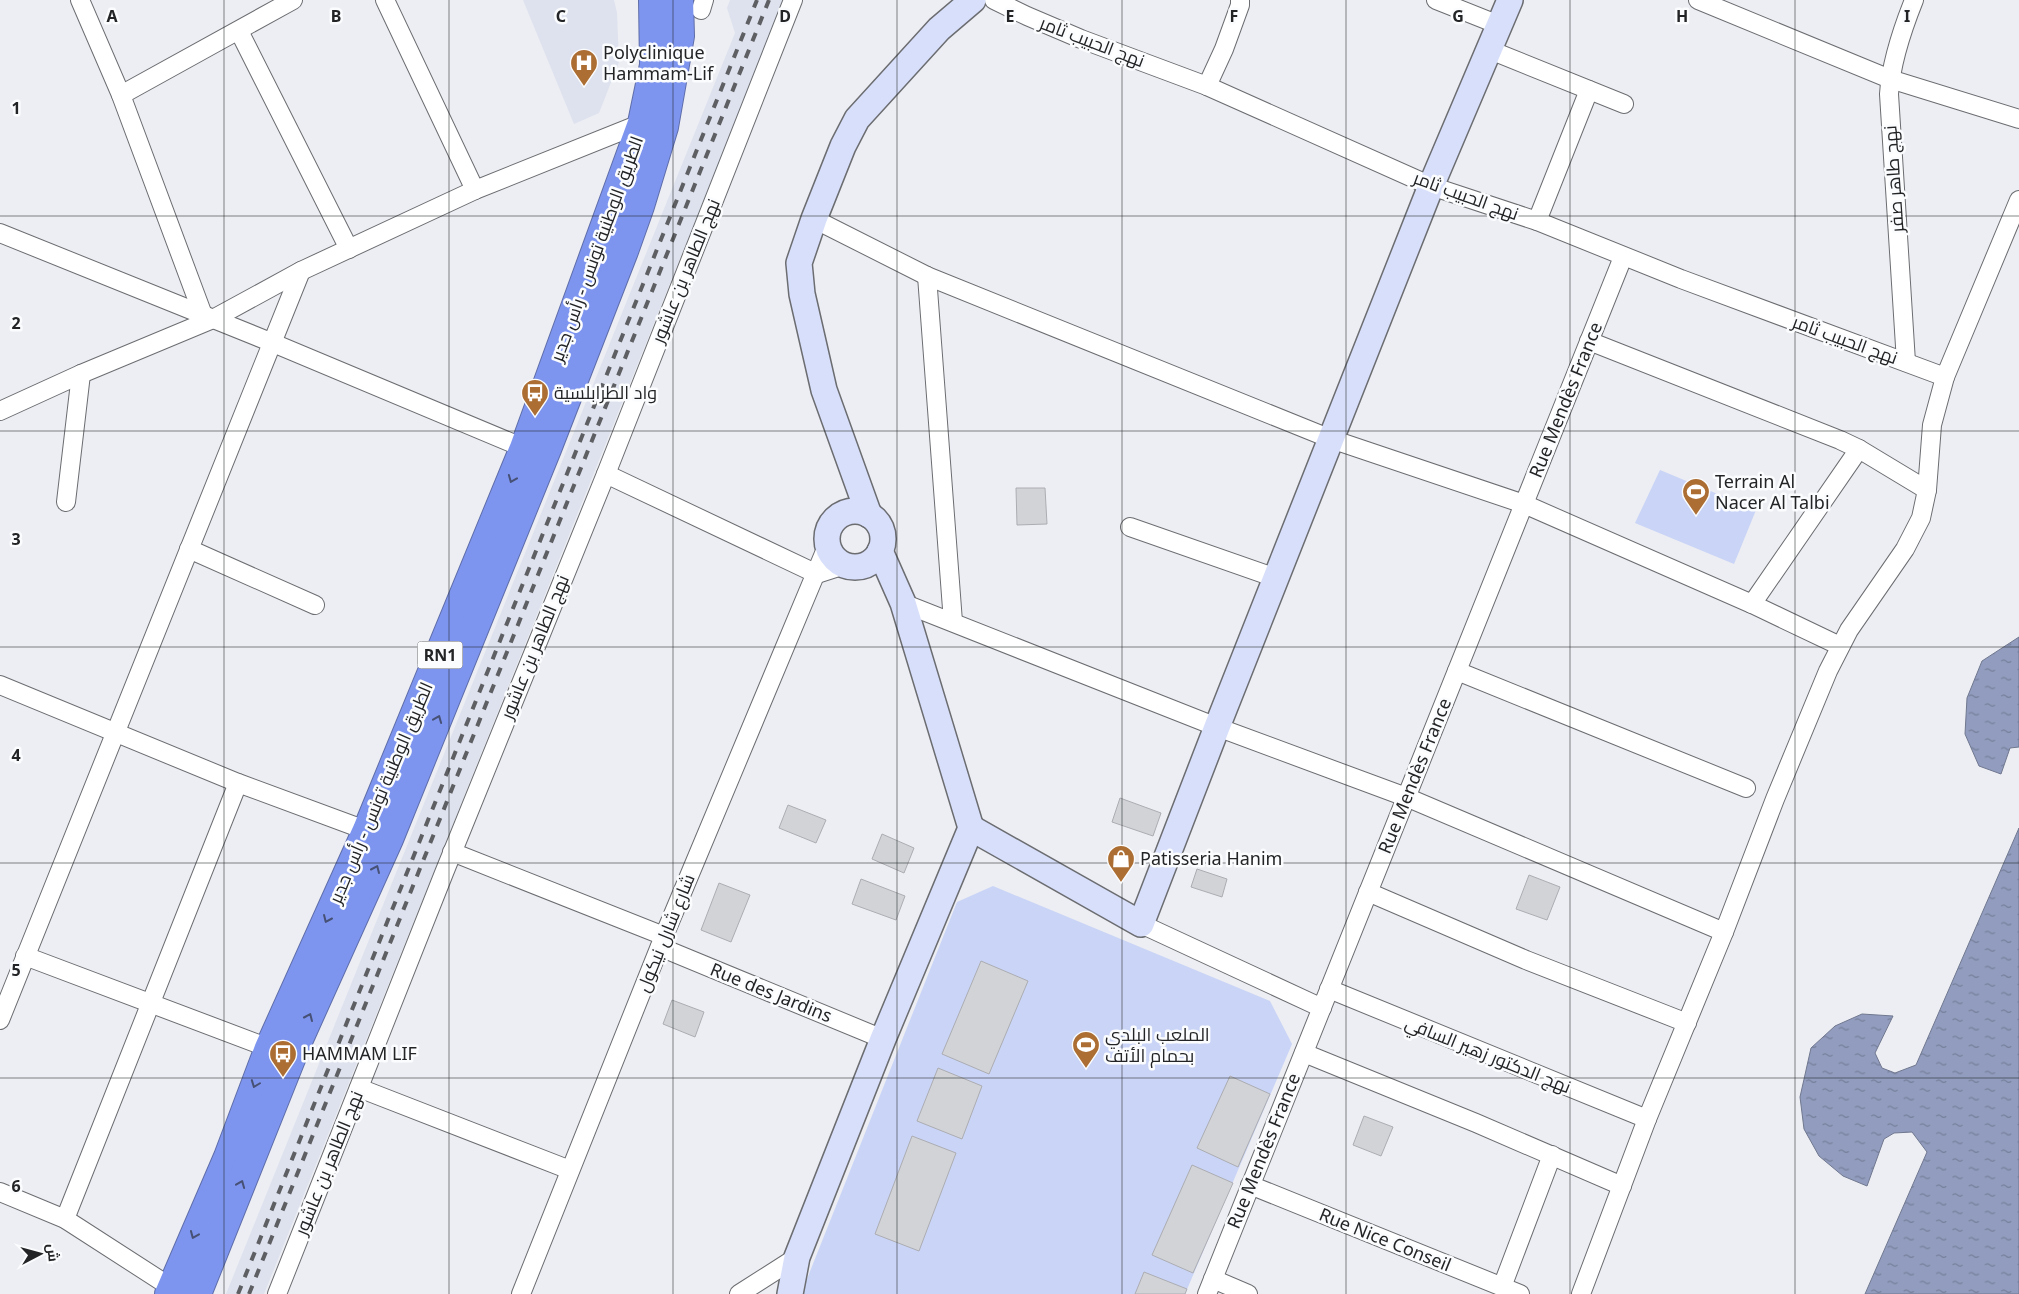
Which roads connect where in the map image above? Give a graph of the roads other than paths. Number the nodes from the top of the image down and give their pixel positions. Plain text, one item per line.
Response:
1 (80, 0) edge
2 (293, 0) edge
3 (385, 0) edge
4 (653, 0) edge
5 (793, 0) edge
6 (973, 0) edge
7 (994, 0) edge
8 (1240, 0) edge
9 (1436, 0) edge
10 (1510, 0) edge
11 (1701, 0) edge
12 (1914, 0) edge
13 (695, 3) edge
14 (1499, 26) junction
15 (239, 31) junction
16 (1490, 50) junction
17 (1890, 79) junction
18 (1207, 86) junction
19 (1589, 90) junction
20 (121, 96) junction
21 (1624, 104) dead end
22 (2019, 119) edge
23 (642, 123) junction
24 (1431, 186) junction
25 (475, 190) junction
26 (2019, 200) edge
27 (814, 219) junction
28 (1538, 221) junction
29 (0, 233) edge
30 (349, 249) junction
31 (1623, 257) junction
32 (302, 271) junction
33 (927, 276) junction
34 (208, 317) junction
35 (1589, 342) junction
36 (273, 343) junction
37 (1906, 362) junction
38 (81, 374) junction
39 (1945, 377) junction
40 (0, 411) edge
41 (1331, 439) junction
42 (524, 448) junction
43 (1859, 449) junction
44 (852, 464) junction
45 (606, 474) junction
46 (1927, 490) junction
47 (66, 502) dead end
48 (1524, 504) junction
49 (869, 515) junction
50 (837, 518) junction
51 (1130, 527) dead end
52 (828, 544) junction
53 (189, 549) junction
54 (880, 551) junction
55 (851, 566) junction
56 (816, 574) junction
57 (1276, 578) junction
58 (903, 602) junction
59 (315, 604) dead end
60 (1752, 604) junction
61 (953, 622) junction
62 (1840, 646) junction
63 (1457, 671) junction
64 (0, 685) edge
65 (1217, 726) junction
66 (115, 733) junction
67 (238, 782) junction
68 (1746, 788) dead end
69 (1406, 797) junction
70 (971, 828) junction
71 (378, 834) junction
72 (452, 852) junction
73 (1368, 892) junction
74 (1141, 924) junction
75 (1724, 932) junction
76 (662, 942) junction
77 (25, 956) junction
78 (1330, 989) junction
79 (150, 1004) junction
80 (1322, 1008) junction
81 (0, 1020) edge
82 (1687, 1023) junction
83 (883, 1039) junction
84 (269, 1048) junction
85 (1304, 1053) junction
86 (359, 1088) junction
87 (1647, 1119) junction
88 (1552, 1156) junction
89 (570, 1170) junction
90 (1250, 1185) junction
91 (1622, 1186) junction
92 (0, 1192) edge
93 (65, 1219) junction
94 (797, 1257) junction
95 (1502, 1286) junction
96 (1210, 1287) edge
97 (179, 1292) edge
98 (276, 1294) edge
99 (521, 1294) edge
100 (739, 1294) edge
101 (790, 1294) edge
102 (1248, 1294) edge
103 (1520, 1294) edge
104 (1581, 1294) edge

1 - 20 street
2 - 15 street
3 - 25 street
4 - 23 highway, الطريق الوطنية تونس - رأس جدير / RN1
5 - 45 street, نهج الطاهر بن عاشور
6 - 27 street
7 - 18 street, نهج الحبيب ثامر
8 - 18 street
9 - 14 street
10 - 14 street
11 - 17 street
12 - 17 street, نهج طاهر صفر
71 -> 13 highway, الطريق الوطنية تونس - رأس جدير / RN1
14 - 16 street
15 - 20 street
15 - 30 street
16 - 19 street
16 - 24 street
17 - 22 street
17 - 37 street, نهج طاهر صفر
18 - 24 street, نهج الحبيب ثامر
19 - 21 street
19 - 28 street
20 - 34 street
23 - 25 street
23 - 42 highway, الطريق الوطنية تونس - رأس جدير / RN1
24 - 28 street, نهج الحبيب ثامر
24 - 41 street
25 - 30 street
26 - 39 street
27 - 33 street
27 - 44 street
28 - 31 street, نهج الحبيب ثامر
29 - 34 street
30 - 32 street
31 - 35 street, Rue Mendès France
31 - 37 street, نهج الحبيب ثامر
32 - 34 street
32 - 36 street
33 - 41 street
33 - 61 street
34 - 36 street
34 - 38 street
35 - 43 street
35 - 48 street, Rue Mendès France
36 - 42 street
36 - 53 street
37 - 39 street, نهج الحبيب ثامر
38 - 40 street
38 - 47 street
39 - 46 street
41 - 48 street
41 - 57 street
42 -> 71 highway, الطريق الوطنية تونس - رأس جدير / RN1
43 - 46 street
43 - 60 street
44 - 49 street
44 - 50 street
45 - 56 street
45 - 72 street, نهج الطاهر بن عاشور
46 - 62 street
48 - 60 street
48 - 63 street, Rue Mendès France
49 - 50 street
49 - 54 street
50 - 52 street
51 - 57 street
52 - 55 street
52 - 56 street, شارع شارل نيكول
53 - 59 street
53 - 66 street
54 - 55 street
54 - 58 street
55 - 56 street
55 - 58 street
56 - 76 street, شارع شارل نيكول
57 - 65 street
58 - 61 street
58 - 70 street
60 - 62 street
61 - 65 street
62 - 75 street
63 - 68 street
63 - 69 street, Rue Mendès France
64 - 66 street
65 - 69 street
65 - 74 street
66 - 67 street
66 - 77 street
67 - 71 street
67 - 79 street
69 - 73 street, Rue Mendès France
69 - 75 street
70 - 74 street
70 - 83 street
71 -> 84 highway, الطريق الوطنية تونس - رأس جدير / RN1
97 -> 71 highway, الطريق الوطنية تونس - رأس جدير / RN1
72 - 76 street, Rue des Jardins
72 - 86 street, نهج الطاهر بن عاشور
73 - 78 street, Rue Mendès France
73 - 82 street
74 - 80 street
75 - 82 street
76 - 83 street, Rue des Jardins
76 - 89 street, شارع شارل نيكول
77 - 79 street
77 - 81 street
78 - 80 street, Rue Mendès France
78 - 87 street, نهج الدكتور زهير السافي
79 - 84 street
79 - 93 street
80 - 85 street, Rue Mendès France
82 - 87 street
83 - 94 street
84 -> 97 highway, الطريق الوطنية تونس - رأس جدير / RN1
85 - 88 street
85 - 90 street, Rue Mendès France
86 - 89 street
86 - 98 street, نهج الطاهر بن عاشور
87 - 91 street
88 - 91 street
88 - 95 street
89 - 99 street, شارع شارل نيكول
90 - 95 street, Rue Nice Conseil
90 - 96 street, Rue Mendès France
91 - 104 street
92 - 93 street
93 - 97 street
94 - 100 street
94 - 101 street
95 - 103 street, Rue Nice Conseil
96 - 102 street

